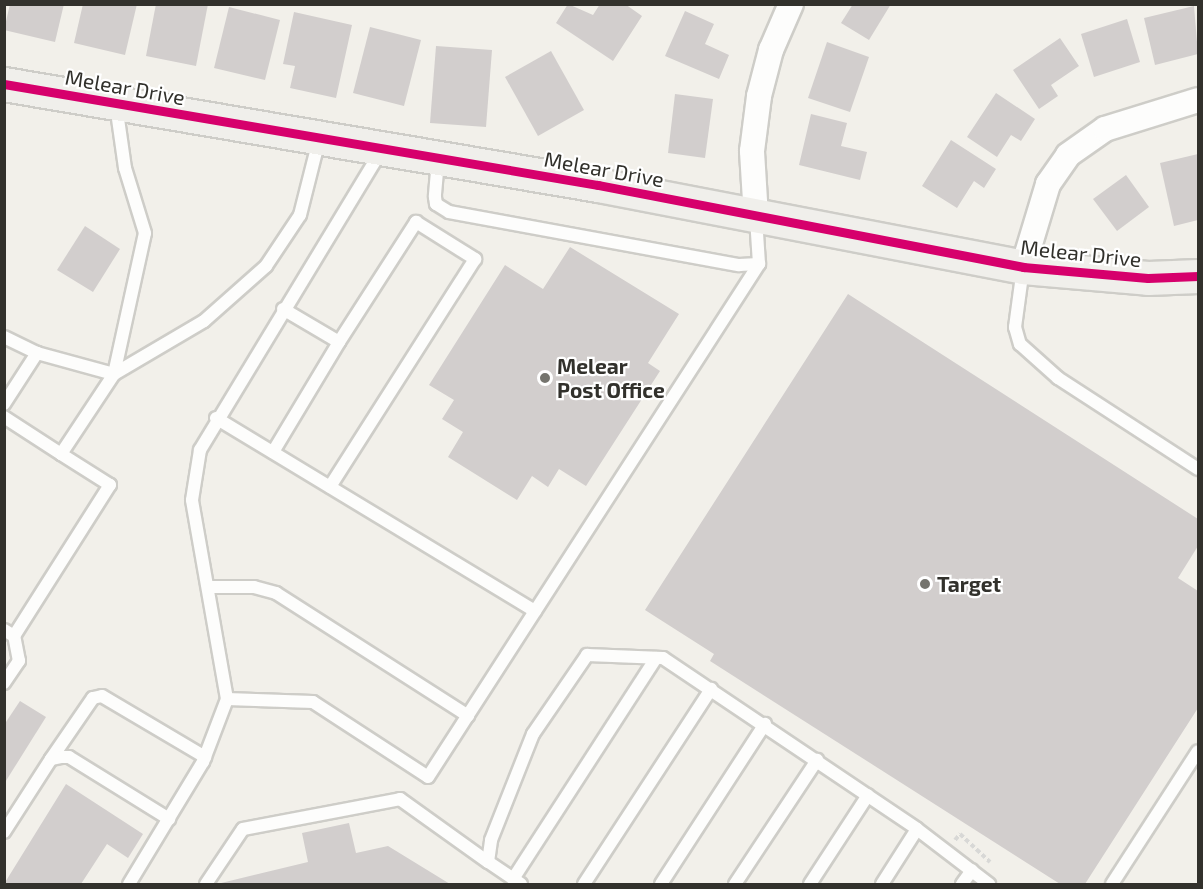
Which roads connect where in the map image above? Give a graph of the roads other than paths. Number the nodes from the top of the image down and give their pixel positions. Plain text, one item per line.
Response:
1 (791, 4) edge
2 (4, 84) edge
3 (1198, 100) edge
4 (116, 104) junction
5 (319, 139) junction
6 (382, 150) junction
7 (438, 159) junction
8 (756, 217) junction
9 (759, 264) junction
10 (1023, 267) junction
11 (1198, 276) edge
12 (284, 309) junction
13 (4, 337) edge
14 (339, 342) junction
15 (37, 353) junction
16 (114, 374) junction
17 (4, 404) edge
18 (4, 417) edge
19 (216, 418) junction
20 (273, 452) junction
21 (61, 454) junction
22 (1198, 469) edge
23 (330, 487) junction
24 (208, 587) junction
25 (535, 611) junction
26 (9, 633) edge
27 (656, 658) junction
28 (8, 669) edge
29 (4, 682) edge
30 (711, 689) junction
31 (227, 699) junction
32 (468, 716) junction
33 (765, 724) junction
34 (1198, 751) edge
35 (205, 757) junction
36 (51, 759) junction
37 (817, 760) junction
38 (868, 795) junction
39 (169, 819) junction
40 (917, 829) junction
41 (4, 832) edge
42 (488, 862) junction
43 (972, 870) junction
44 (517, 882) edge
45 (129, 885) edge
46 (207, 885) edge
47 (584, 885) edge
48 (661, 885) edge
49 (735, 885) edge
50 (810, 885) edge
51 (882, 885) edge
52 (962, 885) edge
53 (989, 885) edge
54 (1112, 885) edge

1 - 8 street
2 - 4 street, Melear Drive
3 - 10 street
4 - 5 street, Melear Drive
4 - 16 lane
5 - 6 street, Melear Drive
5 - 16 lane
6 - 7 street, Melear Drive
6 - 12 lane
7 - 8 street, Melear Drive
7 - 9 lane
8 - 9 lane
8 - 10 street, Melear Drive
9 - 25 lane
10 - 11 street, Melear Drive
10 - 22 lane
12 - 14 lane
12 - 19 lane
13 - 15 lane
14 - 20 lane
14 - 23 lane
15 - 16 lane
15 - 17 lane
16 - 21 lane
18 - 21 lane
19 - 20 lane
19 - 24 lane
20 - 23 lane
21 - 26 lane
23 - 25 lane
24 - 31 lane
24 - 32 lane
25 - 32 lane
26 - 28 lane
27 - 30 lane
27 - 42 lane
27 - 44 lane
28 - 29 lane
30 - 33 lane
30 - 47 lane
31 - 32 lane
31 - 35 lane
33 - 37 lane
33 - 48 lane
34 - 54 lane
35 - 36 lane
35 - 39 lane
36 - 39 lane
36 - 41 lane
37 - 38 lane
37 - 49 lane
38 - 40 lane
38 - 50 lane
39 - 45 lane
40 - 43 lane
40 - 51 lane
42 - 44 lane
42 - 46 lane
43 - 52 lane
43 - 53 lane

